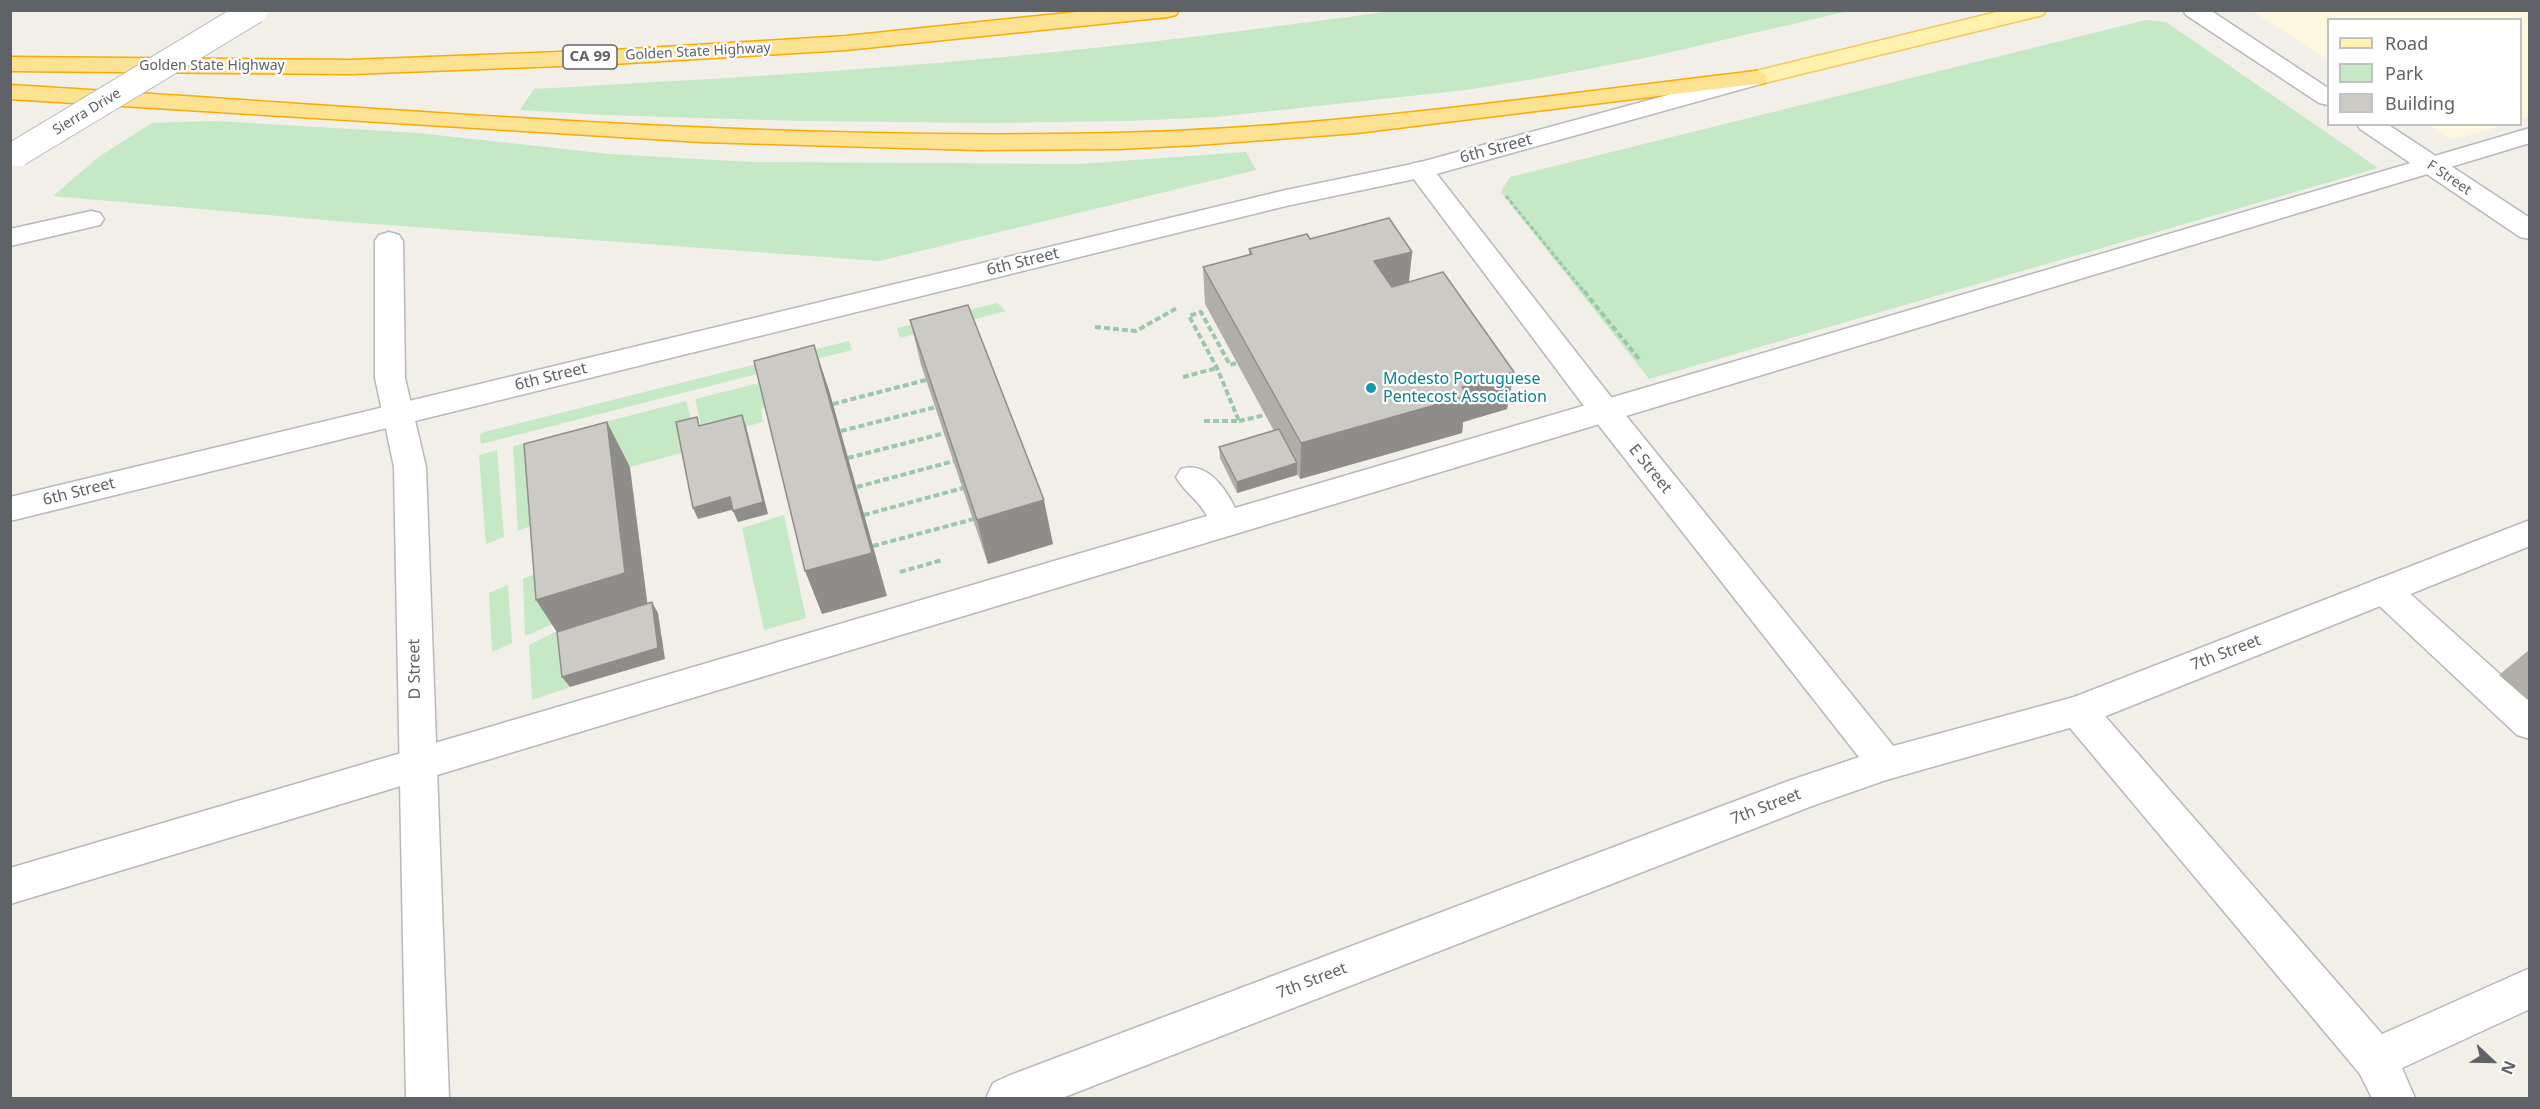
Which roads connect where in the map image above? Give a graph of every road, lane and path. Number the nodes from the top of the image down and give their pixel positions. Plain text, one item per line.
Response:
1 (255, 10) edge
2 (1168, 10) edge
3 (2035, 10) edge
4 (2194, 10) edge
5 (10, 64) edge
6 (1756, 78) junction
7 (10, 92) edge
8 (2327, 97) edge
9 (2372, 126) edge
10 (2529, 135) edge
11 (14, 156) edge
12 (2431, 166) junction
13 (1420, 170) junction
14 (1506, 196) dead end
15 (91, 219) dead end
16 (2529, 231) edge
17 (10, 238) edge
18 (389, 241) dead end
19 (1178, 308) dead end
20 (1095, 327) dead end
21 (1236, 363) edge
22 (1216, 368) junction
23 (1646, 368) dead end
24 (1183, 377) dead end
25 (926, 380) edge
26 (833, 404) edge
27 (936, 407) edge
28 (1604, 410) junction
29 (398, 414) junction
30 (1265, 415) edge
31 (1204, 421) dead end
32 (1239, 421) junction
33 (841, 431) edge
34 (945, 433) edge
35 (849, 458) dead end
36 (954, 461) edge
37 (1192, 477) dead end
38 (856, 487) edge
39 (963, 488) edge
40 (10, 509) edge
41 (864, 515) edge
42 (974, 519) edge
43 (1226, 522) junction
44 (2529, 532) edge
45 (873, 546) edge
46 (934, 562) dead end
47 (910, 569) dead end
48 (2384, 590) junction
49 (2078, 711) junction
50 (2529, 724) edge
51 (417, 764) junction
52 (1886, 764) junction
53 (10, 886) edge
54 (2529, 987) edge
55 (2375, 1059) junction
56 (428, 1098) edge
57 (1008, 1098) edge
58 (2394, 1098) edge

1 - 11 street, Sierra Drive, bridge
2 - 5 highway, Golden State Highway / CA 99
3 - 6 main road, 6th Street
4 - 8 street
6 - 7 highway
6 - 13 street, 6th Street
9 - 12 street, F Street
10 - 12 street
12 - 16 street, F Street
12 - 28 street
13 - 28 street, E Street
13 - 29 street, 6th Street
14 - 23 path
15 - 17 street
18 - 29 street, D Street
19 - 20 path
21 - 22 path
22 - 24 path
22 - 32 path
25 - 26 path
27 - 33 path
28 - 43 street
28 - 52 street, E Street
29 - 40 street, 6th Street
29 - 51 street, D Street
30 - 32 path
31 - 32 path
34 - 35 path
36 - 38 path
37 - 43 street
39 - 41 path
42 - 45 path
43 - 51 street
44 - 48 street, 7th Street
46 - 47 path
48 - 49 street, 7th Street
48 - 50 street
49 - 52 street, 7th Street
49 - 55 street
51 - 53 street
51 - 56 street, D Street
52 - 57 street, 7th Street
54 - 55 street
55 - 58 street

